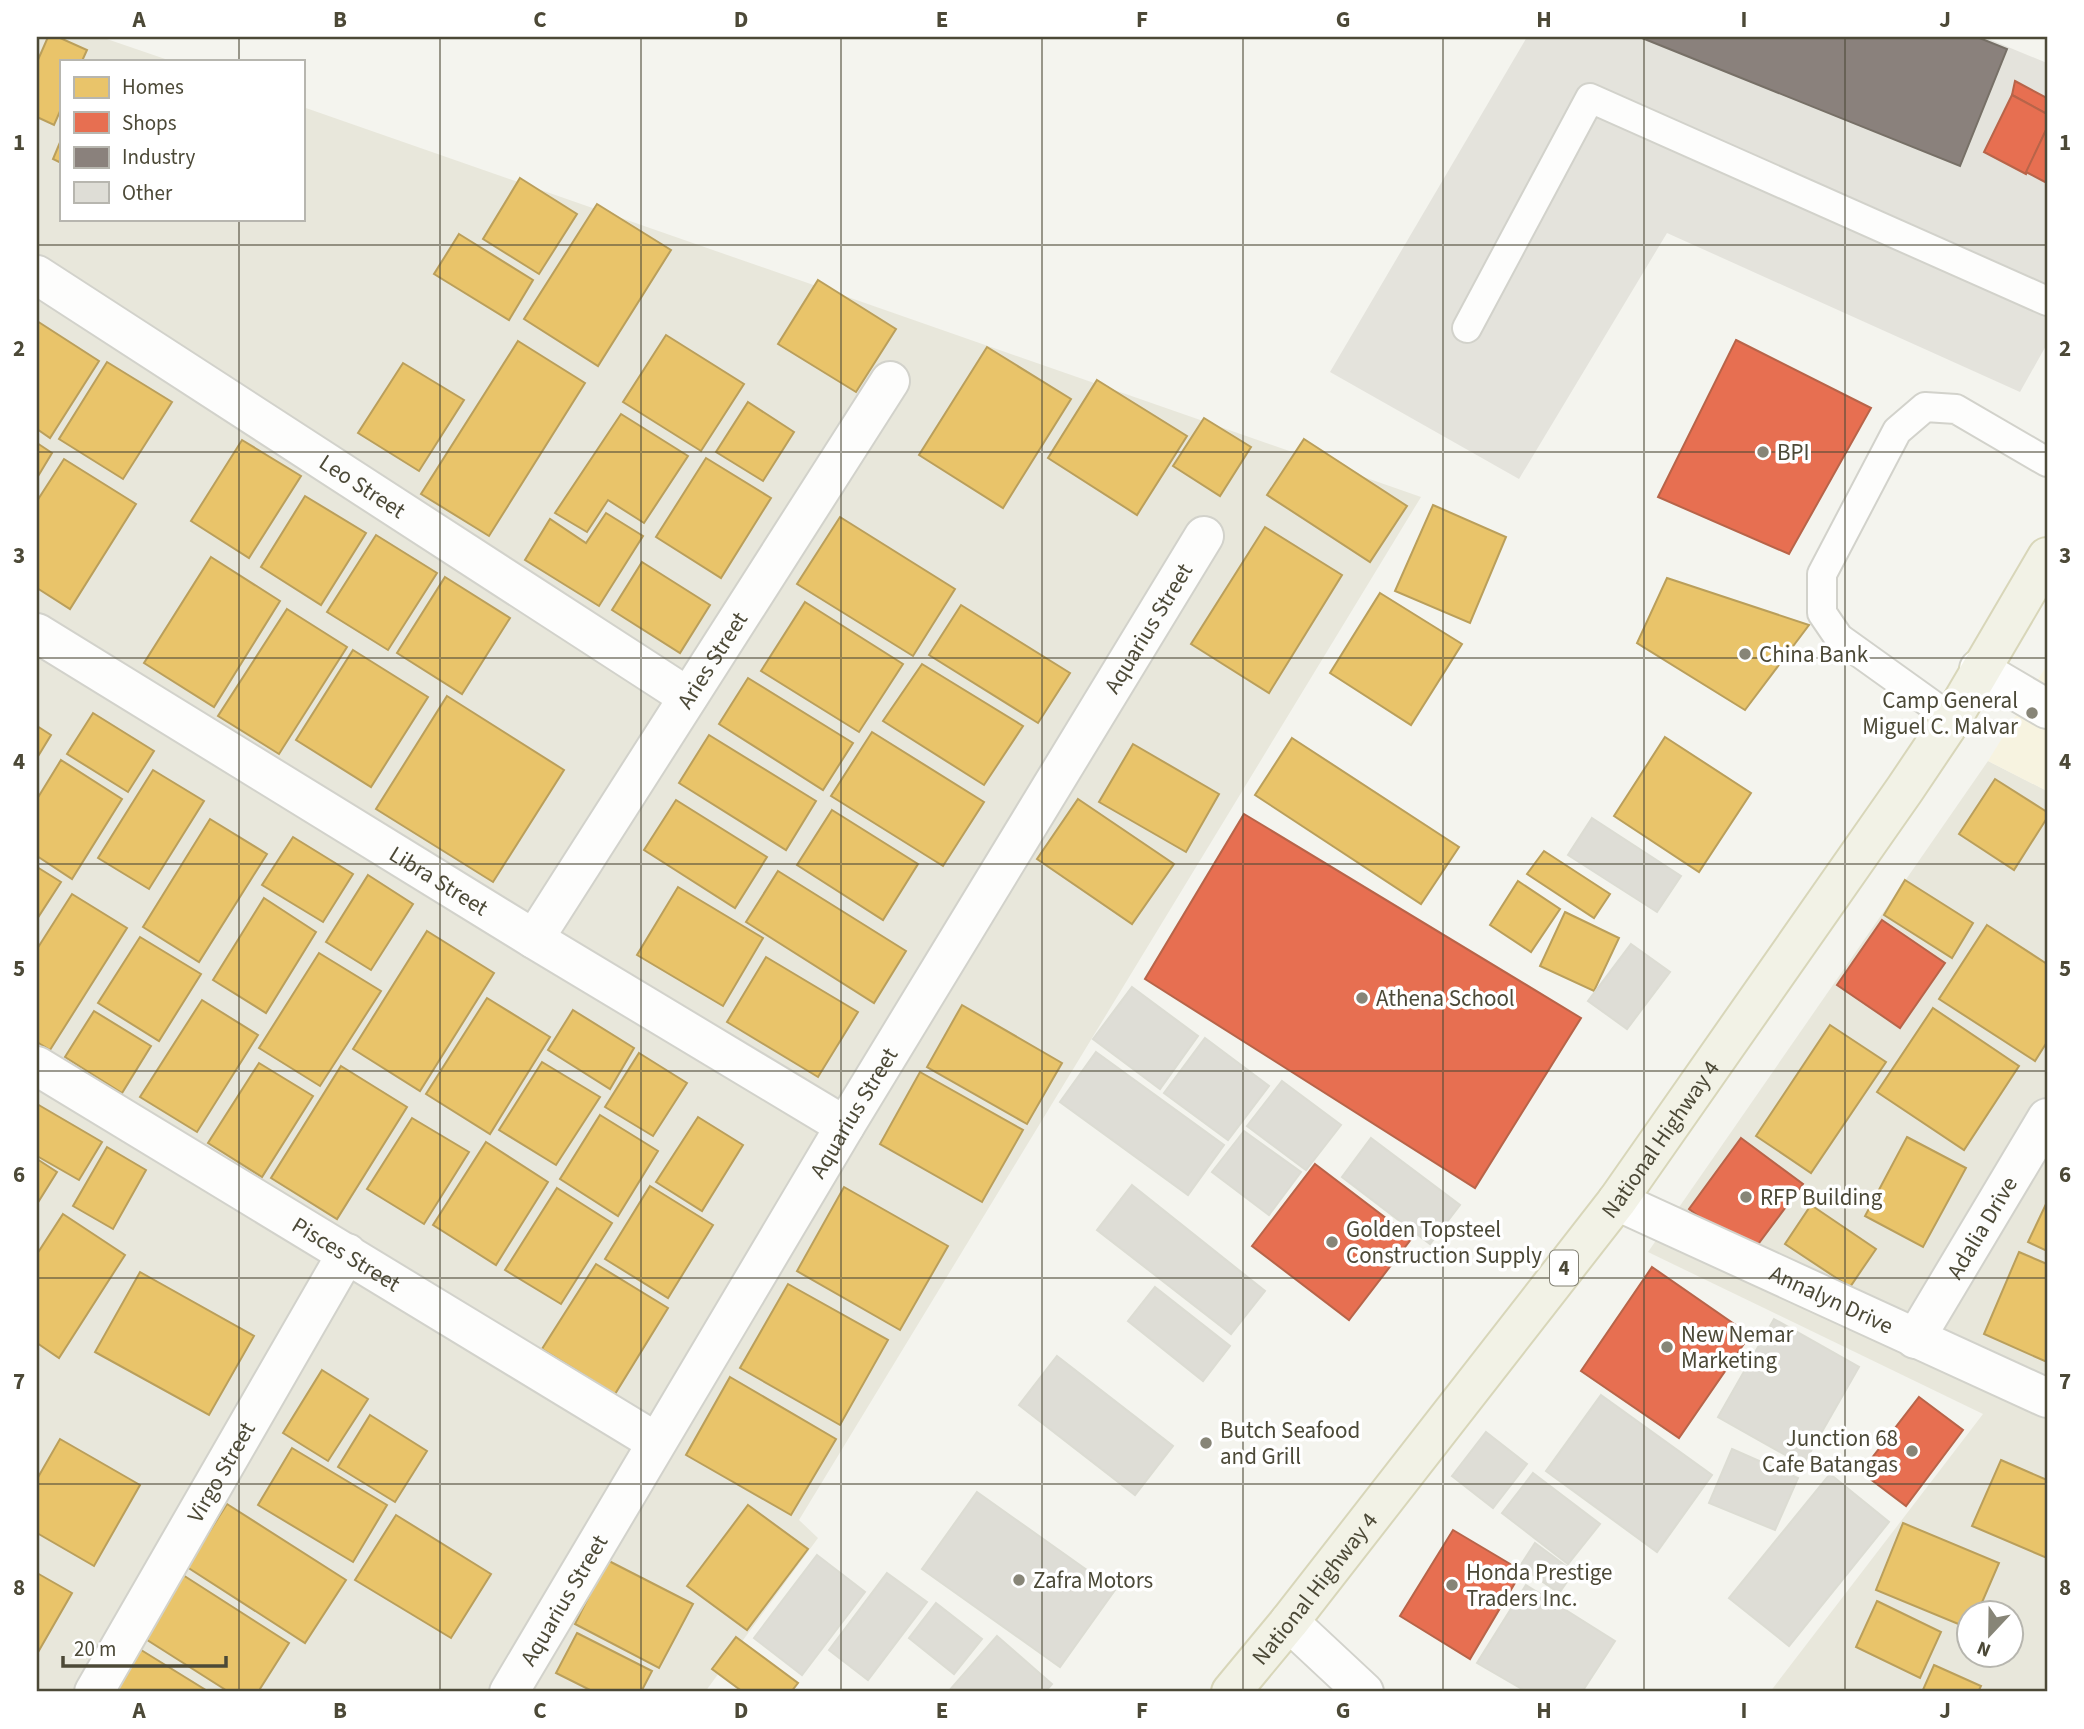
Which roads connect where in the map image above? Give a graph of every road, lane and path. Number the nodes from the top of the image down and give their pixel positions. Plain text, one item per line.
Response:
1 (37, 275) edge
2 (2047, 301) edge
3 (1467, 328) dead end
4 (890, 381) dead end
5 (2047, 462) edge
6 (1204, 536) dead end
7 (2041, 582) edge
8 (37, 633) edge
9 (1979, 669) junction
10 (688, 696) junction
11 (2047, 709) edge
12 (1952, 719) junction
13 (534, 939) junction
14 (37, 1066) edge
15 (2047, 1118) edge
16 (845, 1126) junction
17 (1617, 1201) junction
18 (347, 1254) junction
19 (1915, 1339) junction
20 (2047, 1398) edge
21 (656, 1442) junction
22 (1289, 1622) junction
23 (94, 1692) edge
24 (509, 1692) edge
25 (1231, 1692) edge
26 (1364, 1692) edge

1 - 10 street, Leo Street
2 - 3 lane
4 - 10 street, Aries Street
5 - 12 lane
6 - 16 street, Aquarius Street
7 - 9 main road, National Highway 4 / 4
8 - 13 street, Libra Street
9 - 11 street
9 - 12 main road, National Highway 4 / 4
10 - 13 street, Aries Street
12 - 17 main road, National Highway 4 / 4
13 - 16 street, Libra Street
14 - 18 street, Pisces Street
15 - 19 street, Adalia Drive
16 - 21 street, Aquarius Street
17 - 19 street, Annalyn Drive
17 - 22 main road, National Highway 4 / 4
18 - 21 street, Pisces Street
18 - 23 street, Virgo Street
19 - 20 street, Annalyn Drive
21 - 24 street, Aquarius Street
22 - 25 main road, National Highway 4 / 4
22 - 26 street

